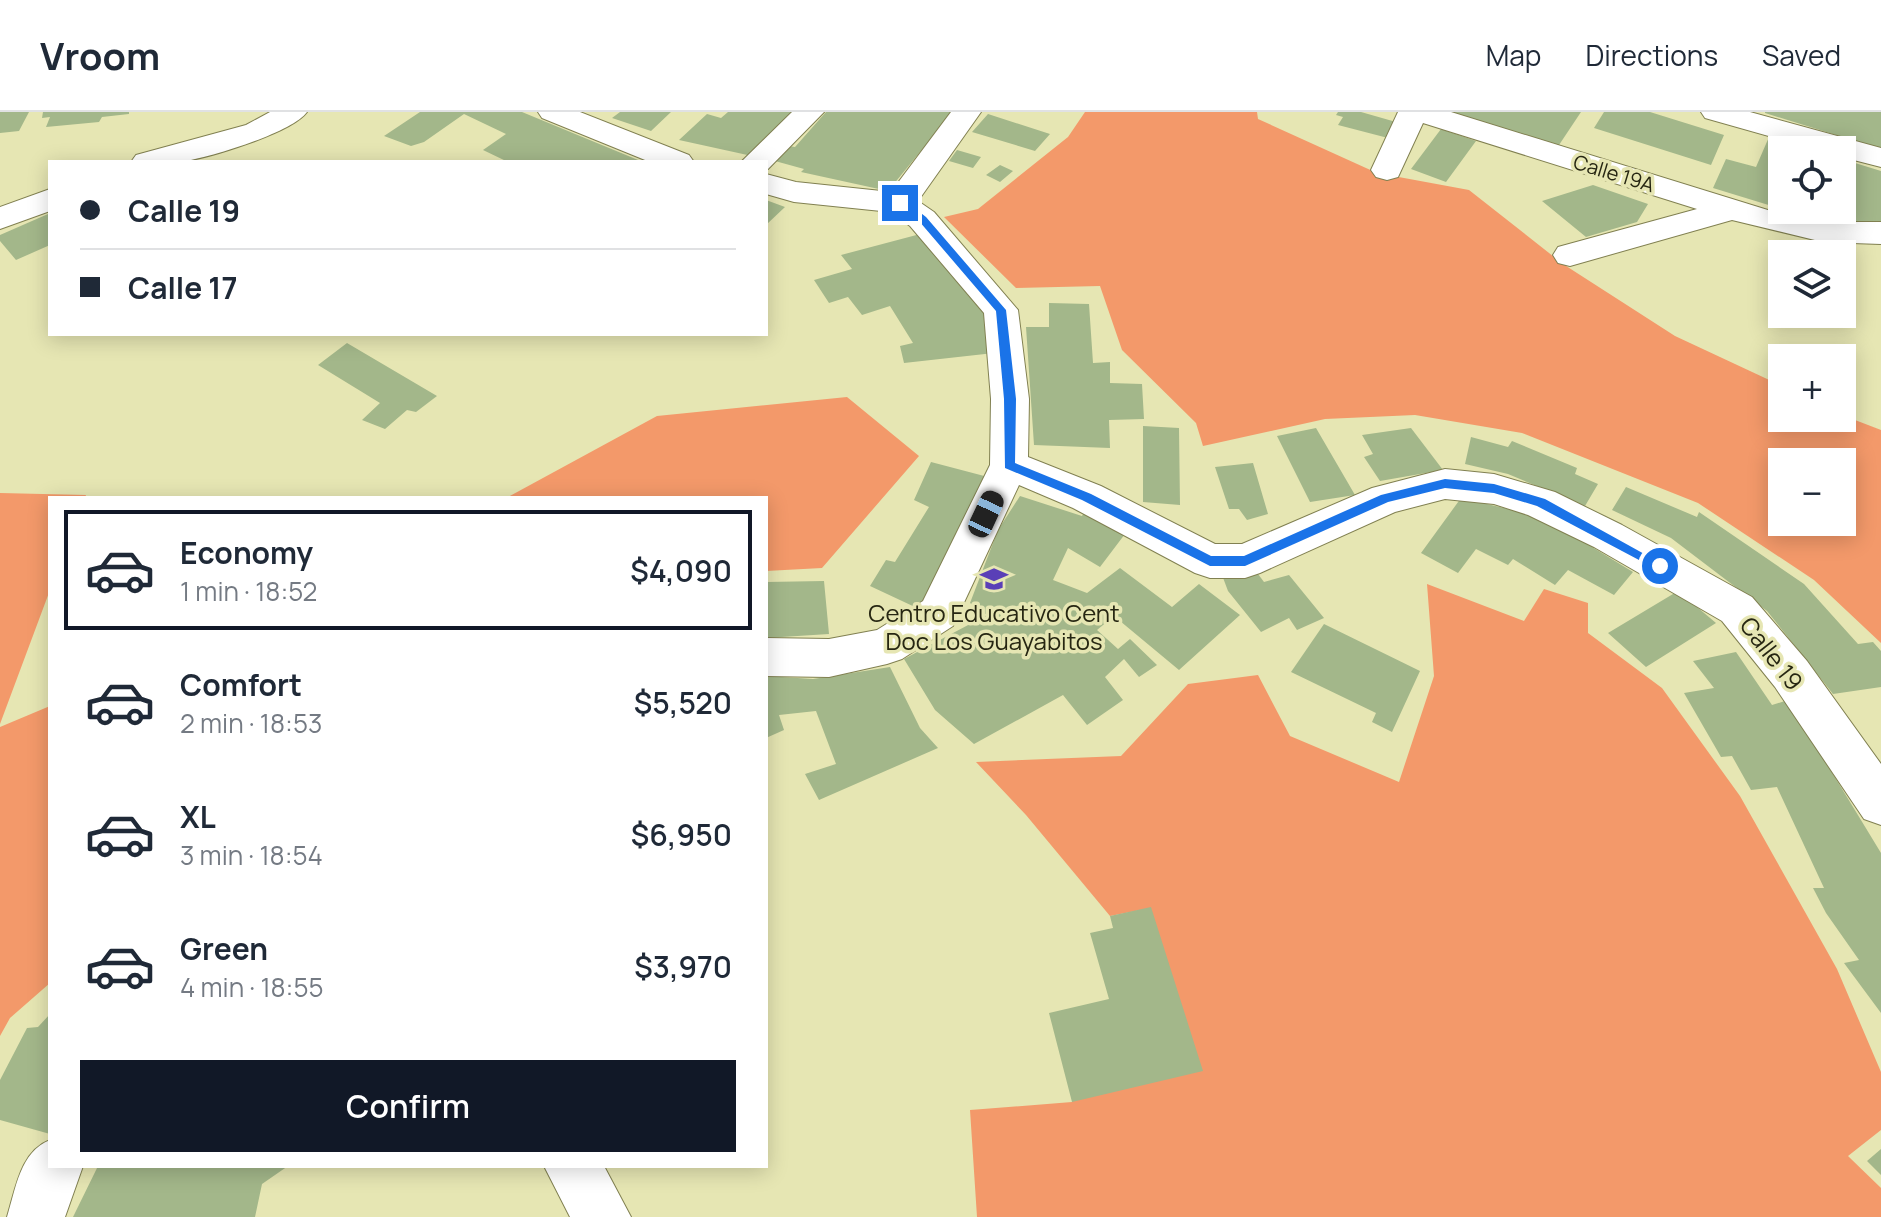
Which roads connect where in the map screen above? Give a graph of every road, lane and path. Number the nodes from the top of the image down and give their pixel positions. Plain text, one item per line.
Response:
1 (292, 112) edge
2 (553, 112) edge
3 (809, 112) edge
4 (966, 112) edge
5 (1413, 112) edge
6 (1420, 112) edge
7 (1716, 112) edge
8 (1881, 158) edge
9 (154, 160) edge
10 (673, 160) edge
11 (759, 160) edge
12 (1387, 170) dead end
13 (768, 185) edge
14 (48, 200) edge
15 (900, 203) junction
16 (1731, 210) junction
17 (0, 219) edge
18 (1881, 233) edge
19 (1570, 255) dead end
20 (1009, 465) junction
21 (768, 657) edge
22 (1881, 803) edge
23 (54, 1168) edge
24 (573, 1168) edge
25 (36, 1217) edge
26 (602, 1217) edge

1 - 9 street
2 - 10 street
3 - 11 street
4 - 15 street
5 - 12 street
6 - 16 street, Calle 19A
7 - 8 street
13 - 15 street
14 - 17 street
15 - 20 street
16 - 18 street, Calle 19A
16 - 19 street
20 - 21 street
20 - 22 street, Calle 19
23 - 25 street
24 - 26 street

